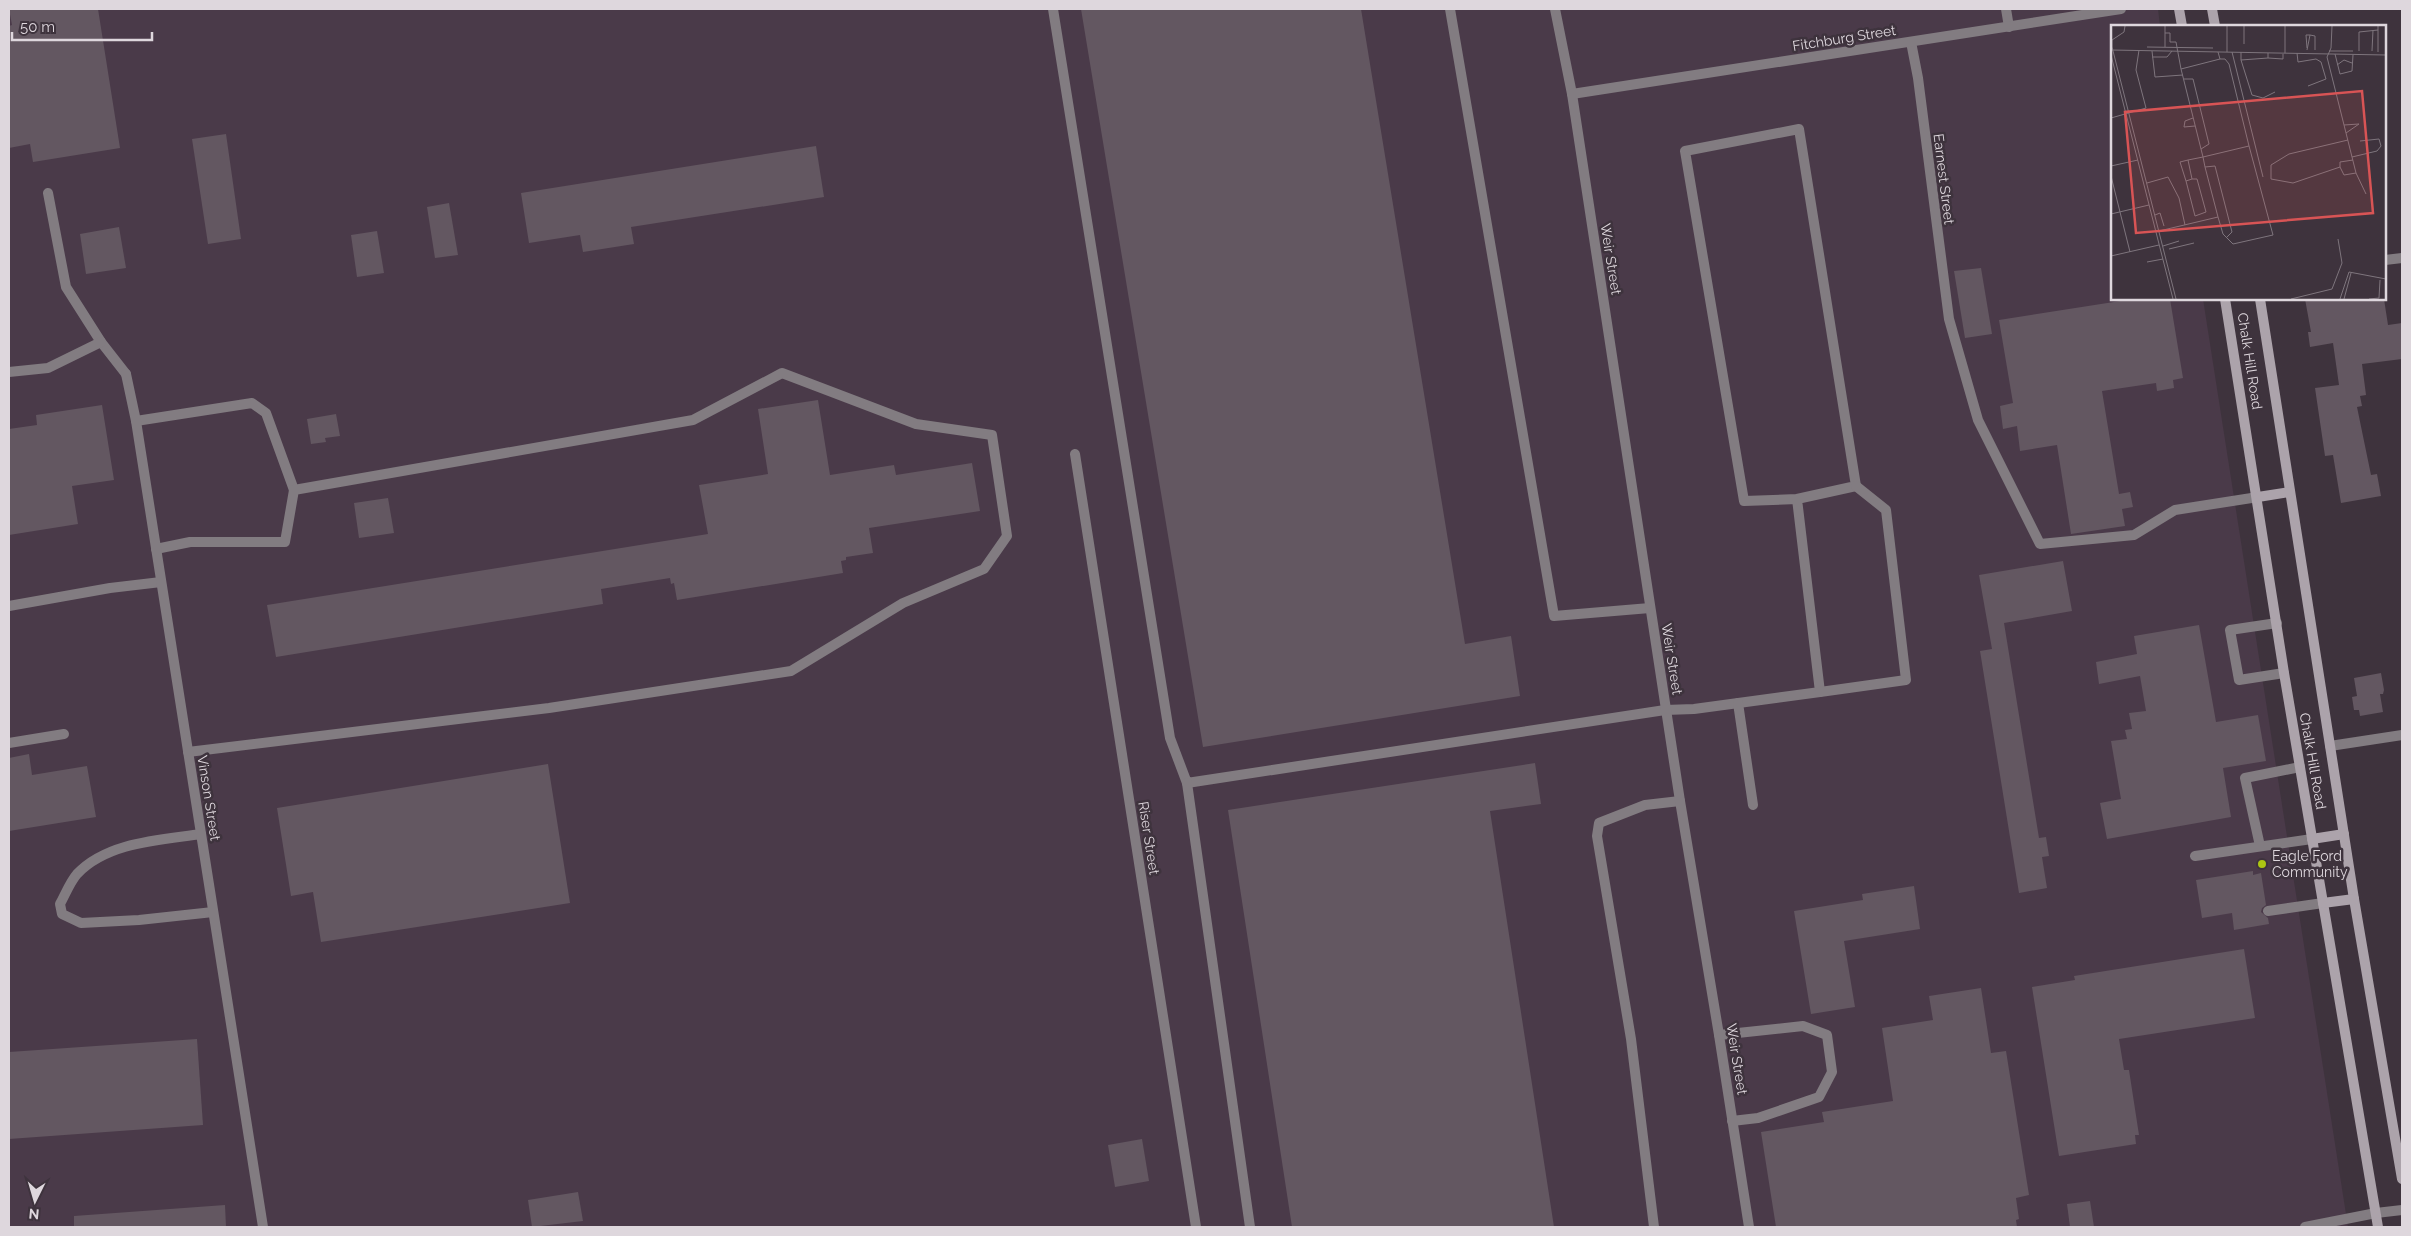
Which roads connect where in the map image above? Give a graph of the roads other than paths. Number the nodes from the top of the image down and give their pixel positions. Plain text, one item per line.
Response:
1 (1053, 9) edge
2 (1450, 9) edge
3 (1555, 9) edge
4 (2006, 9) edge
5 (2121, 9) edge
6 (2179, 9) edge
7 (2212, 9) edge
8 (2182, 25) edge
9 (2215, 25) edge
10 (2008, 26) junction
11 (1911, 42) junction
12 (1572, 94) junction
13 (48, 193) dead end
14 (2402, 258) edge
15 (2386, 260) edge
16 (2225, 300) edge
17 (2260, 300) edge
18 (101, 342) junction
19 (9, 372) edge
20 (136, 421) junction
21 (1075, 454) dead end
22 (1856, 486) junction
23 (294, 490) junction
24 (2290, 492) junction
25 (2258, 497) junction
26 (1797, 498) junction
27 (156, 549) junction
28 (161, 582) junction
29 (9, 606) edge
30 (1650, 608) junction
31 (2277, 624) junction
32 (2284, 673) junction
33 (1820, 692) junction
34 (1738, 703) junction
35 (1666, 710) junction
36 (64, 734) dead end
37 (2402, 735) edge
38 (9, 744) edge
39 (2330, 746) junction
40 (188, 752) junction
41 (2300, 767) junction
42 (1187, 783) junction
43 (1680, 801) junction
44 (1753, 805) dead end
45 (201, 834) junction
46 (2344, 834) junction
47 (2312, 839) junction
48 (2260, 846) junction
49 (2195, 856) dead end
50 (2354, 899) junction
51 (2323, 902) junction
52 (2268, 911) dead end
53 (213, 912) junction
54 (1719, 1035) junction
55 (1732, 1121) junction
56 (2402, 1179) edge
57 (2402, 1210) edge
58 (2376, 1213) junction
59 (263, 1227) edge
60 (1196, 1227) edge
61 (1250, 1227) edge
62 (1654, 1227) edge
63 (1749, 1227) edge
64 (2305, 1227) edge
65 (2378, 1227) edge

1 - 42 street
2 - 30 street
3 - 12 street, Weir Street
4 - 10 street
5 - 10 street, Fitchburg Street
6 - 8 street
7 - 9 street
10 - 11 street, Fitchburg Street
11 - 12 street, Fitchburg Street
11 - 25 street, Earnest Street
12 - 30 street, Weir Street
13 - 18 street
14 - 15 street
16 - 25 street, Chalk Hill Road
17 - 24 street, Chalk Hill Road
18 - 19 street
18 - 20 street, Vinson Street
20 - 23 street
20 - 27 street, Vinson Street
21 - 60 street, Riser Street
22 - 26 street
22 - 26 street
22 - 33 street
23 - 27 street
23 - 40 street
24 - 25 street
24 - 39 street, Chalk Hill Road
25 - 31 street, Chalk Hill Road
26 - 33 street
27 - 28 street, Vinson Street
28 - 29 street
28 - 40 street, Vinson Street
30 - 35 street, Weir Street
31 - 32 street, Chalk Hill Road
31 - 32 street
32 - 41 street, Chalk Hill Road
33 - 34 street
34 - 35 street
34 - 44 street
35 - 42 street
35 - 43 street, Weir Street
36 - 38 street
37 - 39 street
39 - 46 street, Chalk Hill Road
40 - 45 street, Vinson Street
41 - 47 street, Chalk Hill Road
41 - 48 street
42 - 61 street
43 - 54 street, Weir Street
43 - 62 street
45 - 53 street, Vinson Street
45 - 53 street
46 - 47 street
46 - 50 street, Chalk Hill Road
47 - 48 street
47 - 51 street, Chalk Hill Road
48 - 49 street
50 - 51 street
50 - 56 street, Chalk Hill Road
51 - 52 street
51 - 58 street, Chalk Hill Road
53 - 59 street, Vinson Street
54 - 55 street, Weir Street
54 - 55 street
55 - 63 street, Weir Street
57 - 58 street
58 - 64 street
58 - 65 street, Chalk Hill Road

